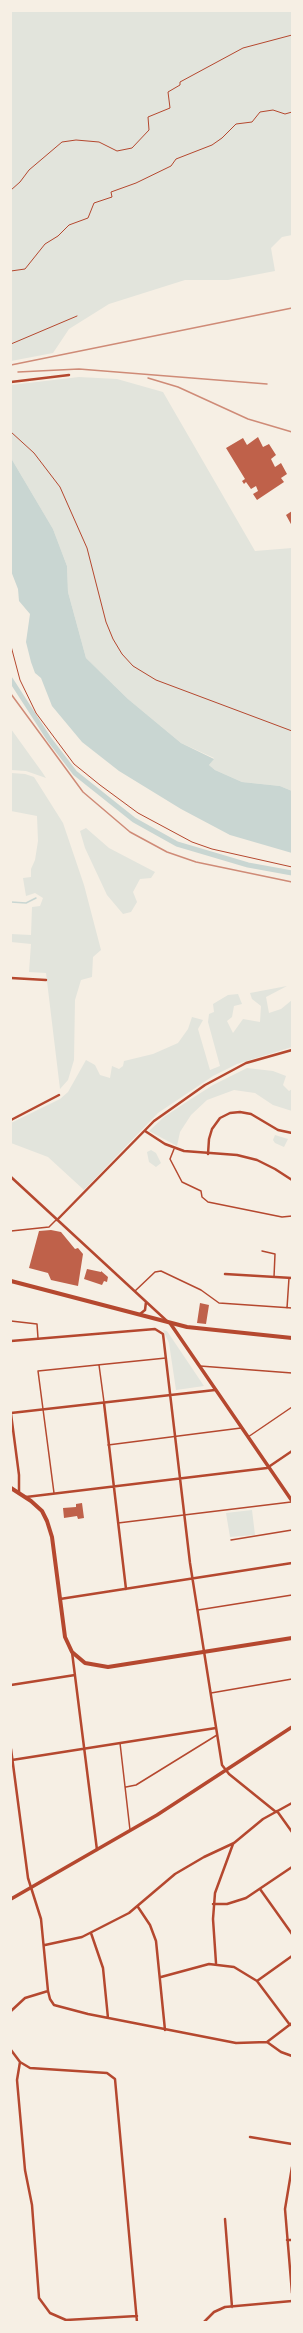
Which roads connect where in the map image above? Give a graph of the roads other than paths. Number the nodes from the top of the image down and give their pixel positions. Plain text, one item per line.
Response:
1 (69, 375) dead end
2 (11, 382) edge
3 (11, 978) edge
4 (46, 980) dead end
5 (292, 1050) edge
6 (59, 1095) dead end
7 (11, 1120) edge
8 (145, 1131) junction
9 (292, 1133) edge
10 (174, 1149) junction
11 (208, 1154) junction
12 (11, 1177) edge
13 (292, 1180) edge
14 (292, 1216) edge
15 (57, 1220) junction
16 (11, 1231) edge
17 (262, 1251) dead end
18 (225, 1274) dead end
19 (274, 1277) junction
20 (291, 1278) edge
21 (11, 1281) edge
22 (135, 1291) junction
23 (146, 1301) junction
24 (287, 1308) junction
25 (292, 1308) edge
26 (138, 1315) junction
27 (11, 1322) edge
28 (170, 1323) junction
29 (38, 1338) junction
30 (292, 1338) edge
31 (11, 1341) edge
32 (166, 1358) junction
33 (99, 1365) junction
34 (198, 1366) junction
35 (292, 1373) edge
36 (215, 1390) junction
37 (170, 1396) junction
38 (104, 1403) junction
39 (292, 1407) edge
40 (44, 1411) junction
41 (11, 1414) edge
42 (242, 1428) junction
43 (175, 1437) junction
44 (248, 1437) junction
45 (108, 1445) junction
46 (11, 1447) edge
47 (15, 1448) junction
48 (292, 1451) edge
49 (269, 1467) junction
50 (180, 1479) junction
51 (114, 1486) junction
52 (11, 1488) edge
53 (19, 1492) junction
54 (54, 1493) junction
55 (26, 1496) junction
56 (292, 1501) edge
57 (185, 1515) junction
58 (118, 1523) junction
59 (292, 1530) edge
60 (231, 1540) dead end
61 (292, 1563) edge
62 (193, 1578) junction
63 (126, 1589) junction
64 (292, 1595) edge
65 (59, 1599) junction
66 (198, 1610) junction
67 (292, 1638) edge
68 (72, 1652) junction
69 (205, 1652) junction
70 (75, 1675) junction
71 (292, 1679) edge
72 (11, 1686) edge
73 (211, 1693) junction
74 (292, 1727) edge
75 (216, 1728) junction
76 (217, 1735) junction
77 (120, 1743) junction
78 (85, 1748) junction
79 (11, 1749) edge
80 (12, 1760) junction
81 (225, 1770) junction
82 (126, 1787) junction
83 (292, 1803) edge
84 (277, 1811) junction
85 (130, 1831) junction
86 (292, 1832) edge
87 (234, 1843) junction
88 (97, 1850) junction
89 (292, 1867) edge
90 (30, 1888) junction
91 (260, 1888) junction
92 (11, 1899) edge
93 (213, 1904) junction
94 (138, 1907) junction
95 (91, 1933) junction
96 (292, 1934) edge
97 (45, 1945) junction
98 (292, 1956) edge
99 (216, 1963) junction
100 (161, 1977) junction
101 (257, 1981) junction
102 (48, 1991) junction
103 (11, 2011) edge
104 (108, 2018) junction
105 (291, 2024) edge
106 (165, 2030) junction
107 (266, 2042) junction
108 (11, 2050) edge
109 (292, 2056) edge
110 (20, 2062) junction
111 (250, 2137) dead end
112 (292, 2144) edge
113 (292, 2167) edge
114 (225, 2219) dead end
115 (287, 2240) junction
116 (292, 2240) edge
117 (292, 2292) edge
118 (292, 2301) edge
119 (232, 2307) junction
120 (137, 2316) junction
121 (137, 2322) edge
122 (204, 2322) edge

1 - 2 street
3 - 4 street
5 - 8 street
6 - 7 street
8 - 10 street
8 - 15 street
9 - 11 street
10 - 11 street
10 - 14 lane
11 - 13 street
12 - 15 street
15 - 16 lane
15 - 22 street
17 - 19 lane
18 - 19 street
19 - 20 street
20 - 24 lane
21 - 26 main road
22 - 23 street
22 - 24 lane
23 - 26 street
23 - 28 street
24 - 25 lane
26 - 28 main road
27 - 29 lane
28 - 30 main road
28 - 34 street
29 - 31 street
29 - 32 street
32 - 33 lane
32 - 37 street
33 - 38 lane
33 - 40 lane
34 - 35 lane
34 - 36 street
36 - 37 street
36 - 42 street
37 - 38 street
37 - 43 street
38 - 40 street
38 - 45 street
39 - 44 lane
40 - 41 street
40 - 54 lane
41 - 47 street
42 - 43 lane
42 - 44 street
43 - 45 lane
43 - 50 street
44 - 49 street
45 - 51 street
46 - 47 lane
47 - 53 street
48 - 49 street
49 - 50 street
49 - 56 street
50 - 51 street
50 - 57 street
51 - 54 street
51 - 58 street
52 - 53 main road
53 - 55 main road
54 - 55 street
55 - 65 main road
56 - 57 lane
57 - 58 lane
57 - 62 street
58 - 63 street
59 - 60 lane
61 - 62 street
62 - 63 street
62 - 66 street
63 - 65 street
64 - 66 lane
65 - 68 main road
66 - 69 street
67 - 69 main road
68 - 69 main road
68 - 70 street
69 - 73 street
70 - 72 street
70 - 78 street
71 - 73 lane
73 - 75 street
74 - 81 street
75 - 76 street
75 - 77 street
76 - 81 street
76 - 82 lane
77 - 78 street
77 - 82 lane
78 - 80 street
78 - 88 street
79 - 80 street
80 - 90 street
81 - 84 street
81 - 85 street
82 - 85 lane
83 - 84 street
84 - 86 street
84 - 87 street
85 - 88 street
87 - 93 street
87 - 94 street
88 - 90 street
89 - 91 street
90 - 92 street
90 - 97 street
91 - 93 street
91 - 96 street
93 - 99 street
94 - 95 street
94 - 100 street
95 - 97 street
95 - 104 street
97 - 102 street
98 - 101 street
99 - 100 street
99 - 101 street
100 - 106 street
101 - 105 street
102 - 103 street
102 - 104 street
104 - 106 street
105 - 107 street
106 - 107 street
107 - 109 street
108 - 110 street
110 - 120 street
110 - 120 street
111 - 112 street
113 - 115 street
114 - 119 street
115 - 116 street
115 - 117 street
118 - 119 street
119 - 122 street
120 - 121 street

